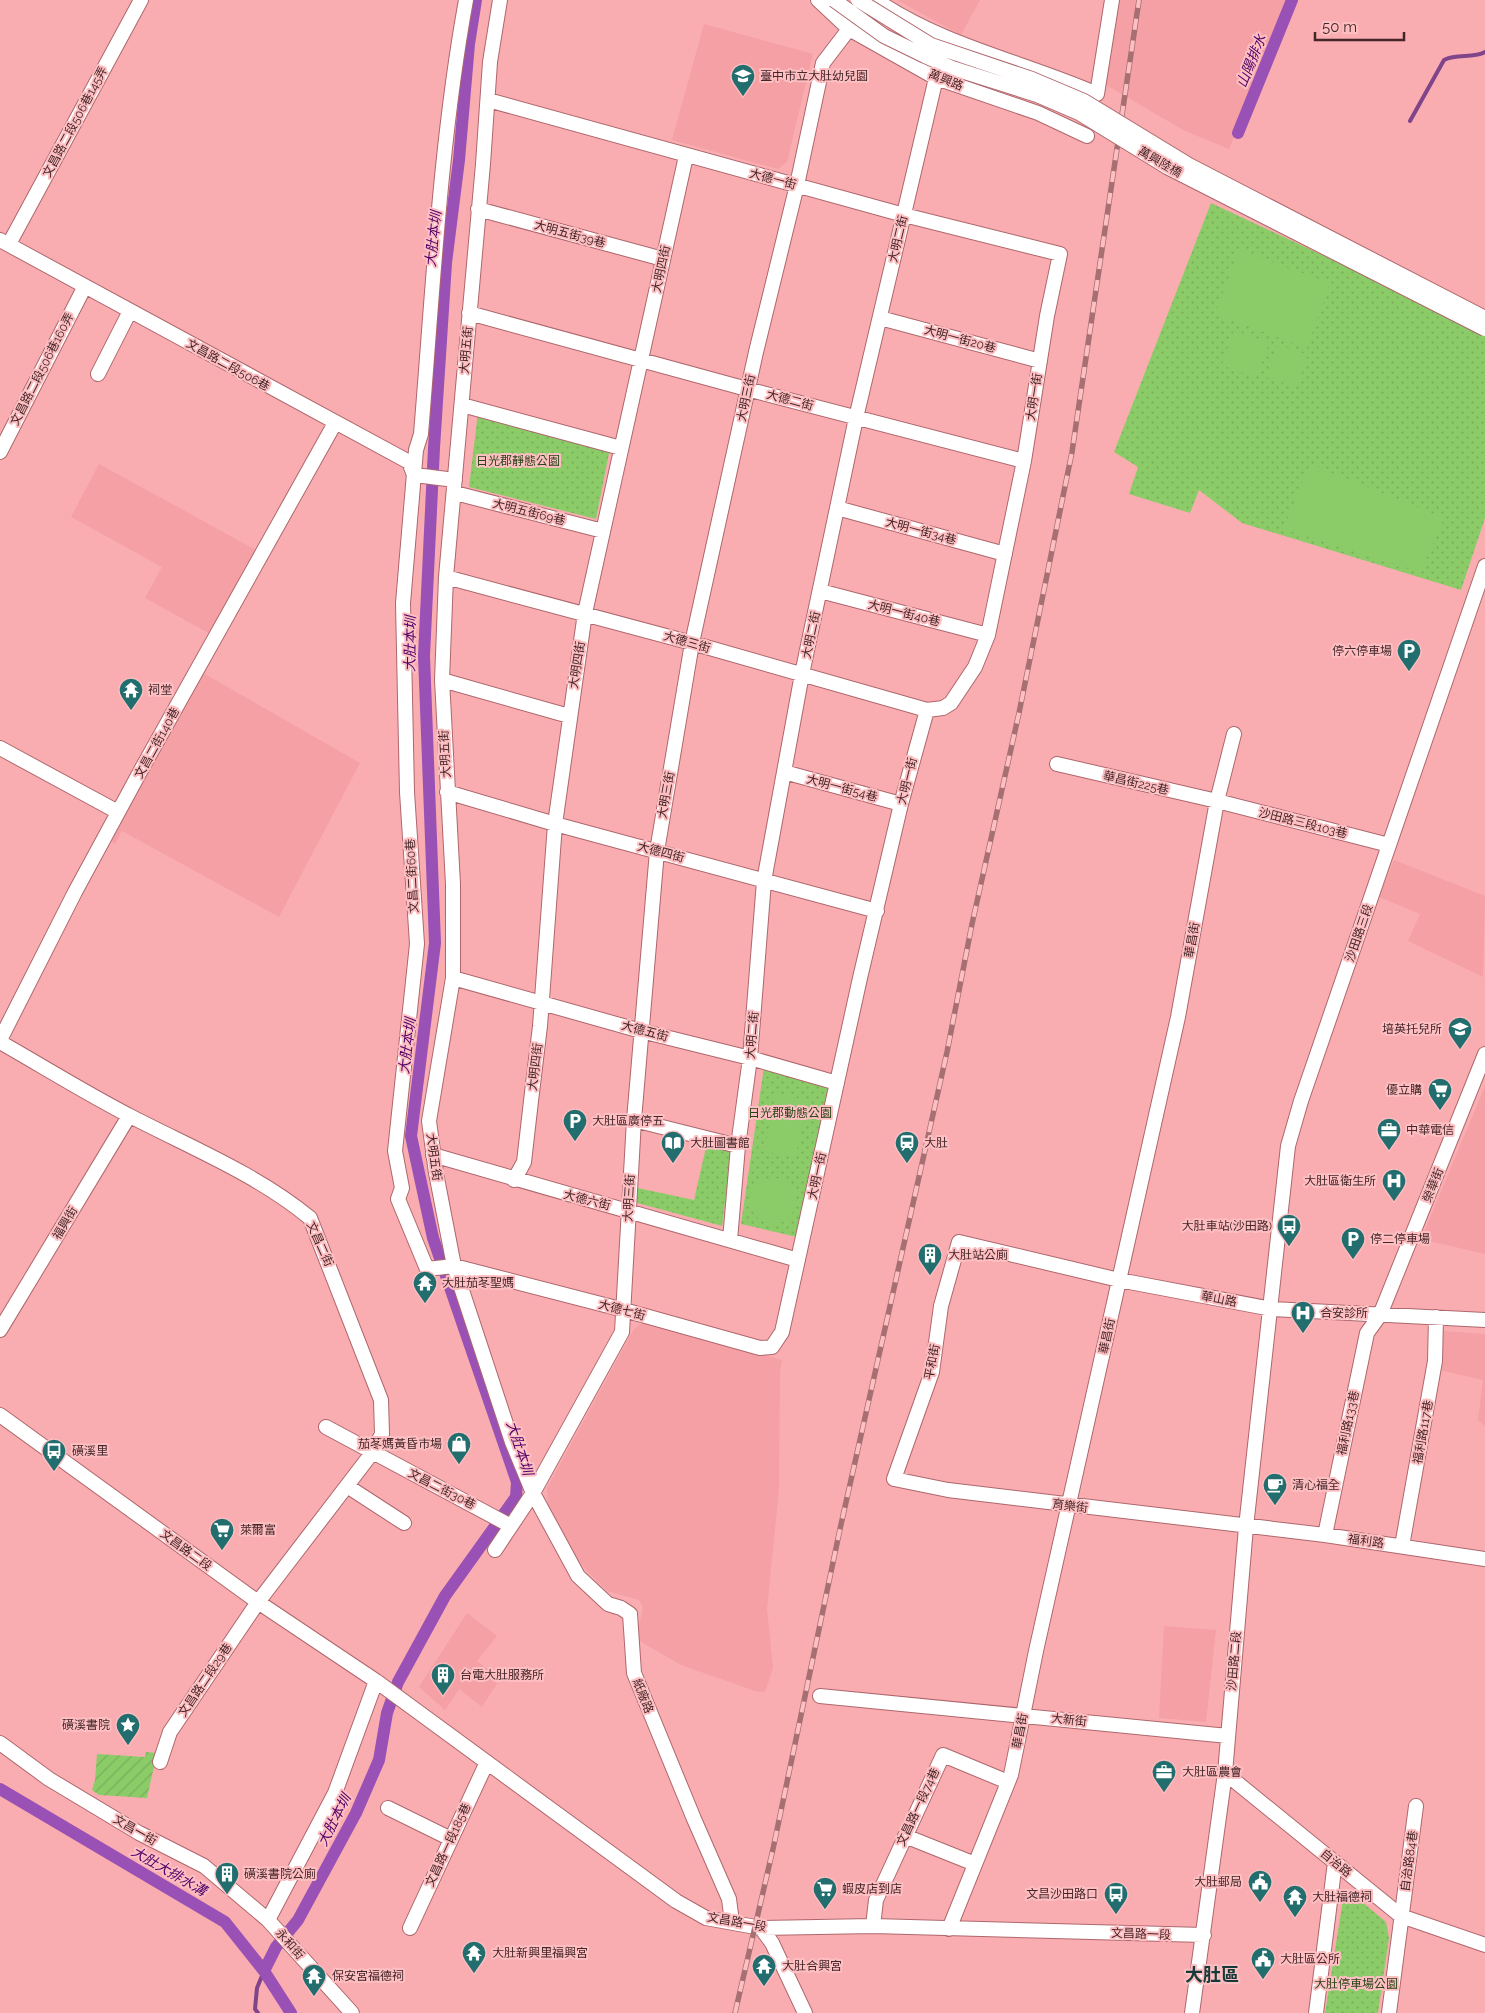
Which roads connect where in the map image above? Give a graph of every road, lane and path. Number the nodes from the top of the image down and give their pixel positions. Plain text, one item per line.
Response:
1 (141, 0) edge
2 (466, 0) edge
3 (500, 0) edge
4 (818, 0) edge
5 (834, 0) edge
6 (858, 0) edge
7 (876, 0) edge
8 (1112, 0) edge
9 (848, 28) junction
10 (952, 40) junction
11 (1053, 75) junction
12 (936, 78) junction
13 (488, 100) junction
14 (1038, 114) junction
15 (1087, 136) dead end
16 (686, 156) junction
17 (797, 186) junction
18 (478, 209) junction
19 (904, 215) junction
20 (5, 242) edge
21 (1060, 254) joint
22 (663, 259) junction
23 (85, 286) junction
24 (130, 311) junction
25 (469, 313) junction
26 (880, 318) junction
27 (1485, 318) edge
28 (1485, 329) edge
29 (642, 361) junction
30 (1040, 361) junction
31 (98, 374) dead end
32 (747, 389) junction
33 (462, 405) junction
34 (856, 418) junction
35 (335, 423) junction
36 (621, 448) junction
37 (0, 452) edge
38 (1024, 461) junction
39 (415, 475) junction
40 (455, 487) junction
41 (837, 508) junction
42 (602, 531) junction
43 (1005, 554) junction
44 (1485, 566) edge
45 (446, 577) junction
46 (820, 592) junction
47 (585, 614) junction
48 (988, 635) junction
49 (692, 643) junction
50 (802, 674) junction
51 (442, 680) junction
52 (927, 710) junction
53 (570, 716) junction
54 (1234, 734) dead end
55 (0, 748) edge
56 (1057, 764) dead end
57 (784, 772) junction
58 (446, 792) junction
59 (1216, 801) junction
60 (901, 804) junction
61 (118, 812) junction
62 (555, 824) junction
63 (1389, 845) junction
64 (657, 851) junction
65 (764, 881) junction
66 (877, 911) junction
67 (453, 978) junction
68 (541, 1002) junction
69 (640, 1031) junction
70 (0, 1041) edge
71 (1485, 1054) edge
72 (750, 1058) junction
73 (837, 1083) junction
74 (129, 1116) junction
75 (634, 1120) junction
76 (738, 1146) junction
77 (433, 1155) junction
78 (514, 1180) junction
79 (628, 1210) junction
80 (730, 1240) junction
81 (959, 1242) joint
82 (798, 1260) junction
83 (454, 1266) junction
84 (1119, 1280) junction
85 (1272, 1309) junction
86 (624, 1310) junction
87 (1380, 1315) junction
88 (1436, 1317) junction
89 (1485, 1320) edge
90 (0, 1330) edge
91 (782, 1332) joint
92 (0, 1415) edge
93 (326, 1427) dead end
94 (372, 1453) junction
95 (894, 1479) joint
96 (347, 1486) junction
97 (533, 1493) junction
98 (1070, 1506) junction
99 (404, 1523) dead end
100 (511, 1526) junction
101 (1246, 1527) junction
102 (1325, 1535) junction
103 (1402, 1546) junction
104 (495, 1550) dead end
105 (292, 1557) joint
106 (1485, 1559) edge
107 (258, 1602) junction
108 (376, 1681) junction
109 (820, 1696) dead end
110 (1023, 1715) junction
111 (1228, 1736) junction
112 (0, 1743) edge
113 (160, 1762) dead end
114 (487, 1762) junction
115 (1225, 1773) junction
116 (1008, 1782) junction
117 (1416, 1806) dead end
118 (388, 1808) dead end
119 (905, 1836) junction
120 (451, 1839) junction
121 (1336, 1862) junction
122 (974, 1864) junction
123 (1401, 1916) junction
124 (268, 1920) junction
125 (732, 1922) junction
126 (873, 1926) junction
127 (410, 1928) dead end
128 (760, 1928) junction
129 (949, 1929) junction
130 (1204, 1935) junction
131 (1485, 1945) edge
132 (352, 2013) edge
133 (805, 2013) edge
134 (1192, 2013) edge
135 (1316, 2013) edge
136 (1389, 2013) edge

1 - 20 street, 文昌路二段506巷145弄
2 - 39 street, 文昌二街60巷
3 - 13 street, 大明五街
4 - 9 street, 萬興路
5 - 28 street, 萬興陸橋, bridge
6 - 27 street, 萬興陸橋, bridge
7 - 10 street
8 - 11 street
9 - 12 street, 萬興路
9 - 17 street, 大明三街
10 - 11 street
10 - 12 street, 大明二街
11 - 14 street
12 - 14 street, 萬興路
12 - 19 street, 大明二街
13 - 16 street, 大德一街
13 - 18 street, 大明五街
14 - 15 street, 萬興路
16 - 17 street, 大德一街
16 - 22 street, 大明四街
17 - 19 street, 大德一街
17 - 32 street, 大明三街
18 - 22 street, 大明五街39巷
18 - 25 street, 大明五街
19 - 21 street, 大德一街
19 - 26 street, 大明二街
20 - 23 street, 文昌路二段506巷
21 - 30 street, 大明一街
22 - 29 street, 大明四街
23 - 24 street, 文昌路二段506巷
23 - 37 street, 文昌路二段506巷160弄
24 - 31 street
24 - 35 street, 文昌路二段506巷
25 - 29 street, 大德二街
25 - 33 street, 大明五街
26 - 30 street, 大明一街20巷
26 - 34 street, 大明二街
29 - 32 street, 大德二街
29 - 36 street, 大明四街
30 - 38 street, 大明一街
32 - 34 street, 大德二街
32 - 49 street, 大明三街
33 - 36 street
33 - 40 street, 大明五街
34 - 38 street, 大德二街
34 - 41 street, 大明二街
35 - 39 street, 文昌路二段506巷
35 - 61 street, 文昌二街140巷
36 - 42 street, 大明四街
38 - 43 street, 大明一街
39 - 40 street
39 - 83 street, 文昌二街60巷
40 - 42 street, 大明五街69巷
40 - 45 street, 大明五街
41 - 43 street, 大明一街34巷
41 - 46 street, 大明二街
42 - 47 street, 大明四街
43 - 48 street, 大明一街
44 - 63 street, 沙田路三段
45 - 47 street, 大德三街
45 - 51 street, 大明五街
46 - 48 street, 大明一街40巷
46 - 50 street, 大明二街
47 - 49 street, 大德三街
47 - 53 street, 大明四街
48 - 52 street, 大明一街
49 - 50 street, 大德三街
49 - 64 street, 大明三街
50 - 52 street, 大德三街
50 - 57 street, 大明二街
51 - 53 street
51 - 58 street, 大明五街
52 - 60 street, 大明一街
53 - 62 street, 大明四街
54 - 59 street, 華昌街
55 - 61 street
56 - 59 street, 華昌街225巷
57 - 60 street, 大明一街54巷
57 - 65 street, 大明二街
58 - 62 street, 大德四街
58 - 67 street, 大明五街
59 - 63 street, 沙田路三段103巷
59 - 84 street, 華昌街
60 - 66 street, 大明一街
61 - 70 street, 文昌二街140巷
62 - 64 street, 大德四街
62 - 68 street, 大明四街
63 - 85 street, 沙田路三段
64 - 65 street, 大德四街
64 - 69 street, 大明三街
65 - 66 street, 大德四街
65 - 72 street, 大明二街
66 - 73 street, 大明一街
67 - 68 street, 大德五街
67 - 77 street, 大明五街
68 - 69 street, 大德五街
68 - 78 street, 大明四街
69 - 72 street, 大德五街
69 - 75 street, 大明三街
70 - 74 street, 文昌二街
71 - 87 street, 榮華街
72 - 73 street, 大德五街
72 - 76 street, 大明二街
73 - 82 street, 大明一街
74 - 90 street, 福興街
74 - 94 street, 文昌二街
75 - 76 street
75 - 79 street, 大明三街
76 - 80 street, 大明二街
77 - 78 street, 大德六街
77 - 83 street, 大明五街
78 - 79 street, 大德六街
79 - 80 street, 大德六街
79 - 86 street, 大明三街
80 - 82 street, 大德六街
81 - 84 street, 華山路
81 - 95 street, 平和街
82 - 91 street, 大明一街
83 - 86 street, 大德七街
83 - 97 street, 大明五街
84 - 85 street, 華山路
84 - 98 street, 華昌街
85 - 87 street, 華山路
85 - 101 street, 沙田路二段
86 - 91 street, 大德七街
86 - 97 street, 大明三街
87 - 88 street, 華山路
87 - 102 street, 福利路133巷
88 - 89 street, 華山路
88 - 103 street, 福利路117巷
92 - 107 street, 文昌路二段
93 - 94 street, 文昌二街30巷
94 - 96 street, 文昌二街
94 - 100 street, 文昌二街30巷
95 - 98 street, 育樂街
96 - 99 street
96 - 105 street, 文昌二街
97 - 100 street, 大明三街
97 - 125 street, 紙廠路
98 - 101 street, 育樂街
98 - 110 street, 華昌街
100 - 104 street, 大明三街
101 - 102 street, 福利路
101 - 111 street, 沙田路二段
102 - 103 street, 福利路
103 - 106 street, 福利路
105 - 107 street, 文昌路二段29巷
107 - 108 street, 文昌路二段
107 - 113 street, 文昌路二段29巷
108 - 114 street, 文昌路一段
108 - 124 street
109 - 110 street, 大新街
110 - 111 street, 大新街
110 - 116 street, 華昌街
111 - 115 street, 沙田路二段
112 - 124 street, 文昌一街
114 - 120 street, 文昌路一段185巷
114 - 125 street, 文昌路一段
115 - 121 street, 自治路
115 - 130 street, 沙田路二段
116 - 119 street, 文昌路一段74巷
116 - 122 street, 華昌街
117 - 123 street, 自治路84巷
118 - 120 street
119 - 122 street
119 - 126 street, 文昌路一段74巷
120 - 127 street, 文昌路一段185巷
121 - 123 street, 自治路
121 - 135 street
122 - 129 street, 華昌街
123 - 131 street, 自治路
123 - 136 street, 自治路84巷
124 - 132 street, 永和街
125 - 128 street, 文昌路一段
126 - 128 street, 文昌路一段
126 - 129 street, 文昌路一段
128 - 133 street
129 - 130 street, 文昌路一段
130 - 134 street, 沙田路二段

